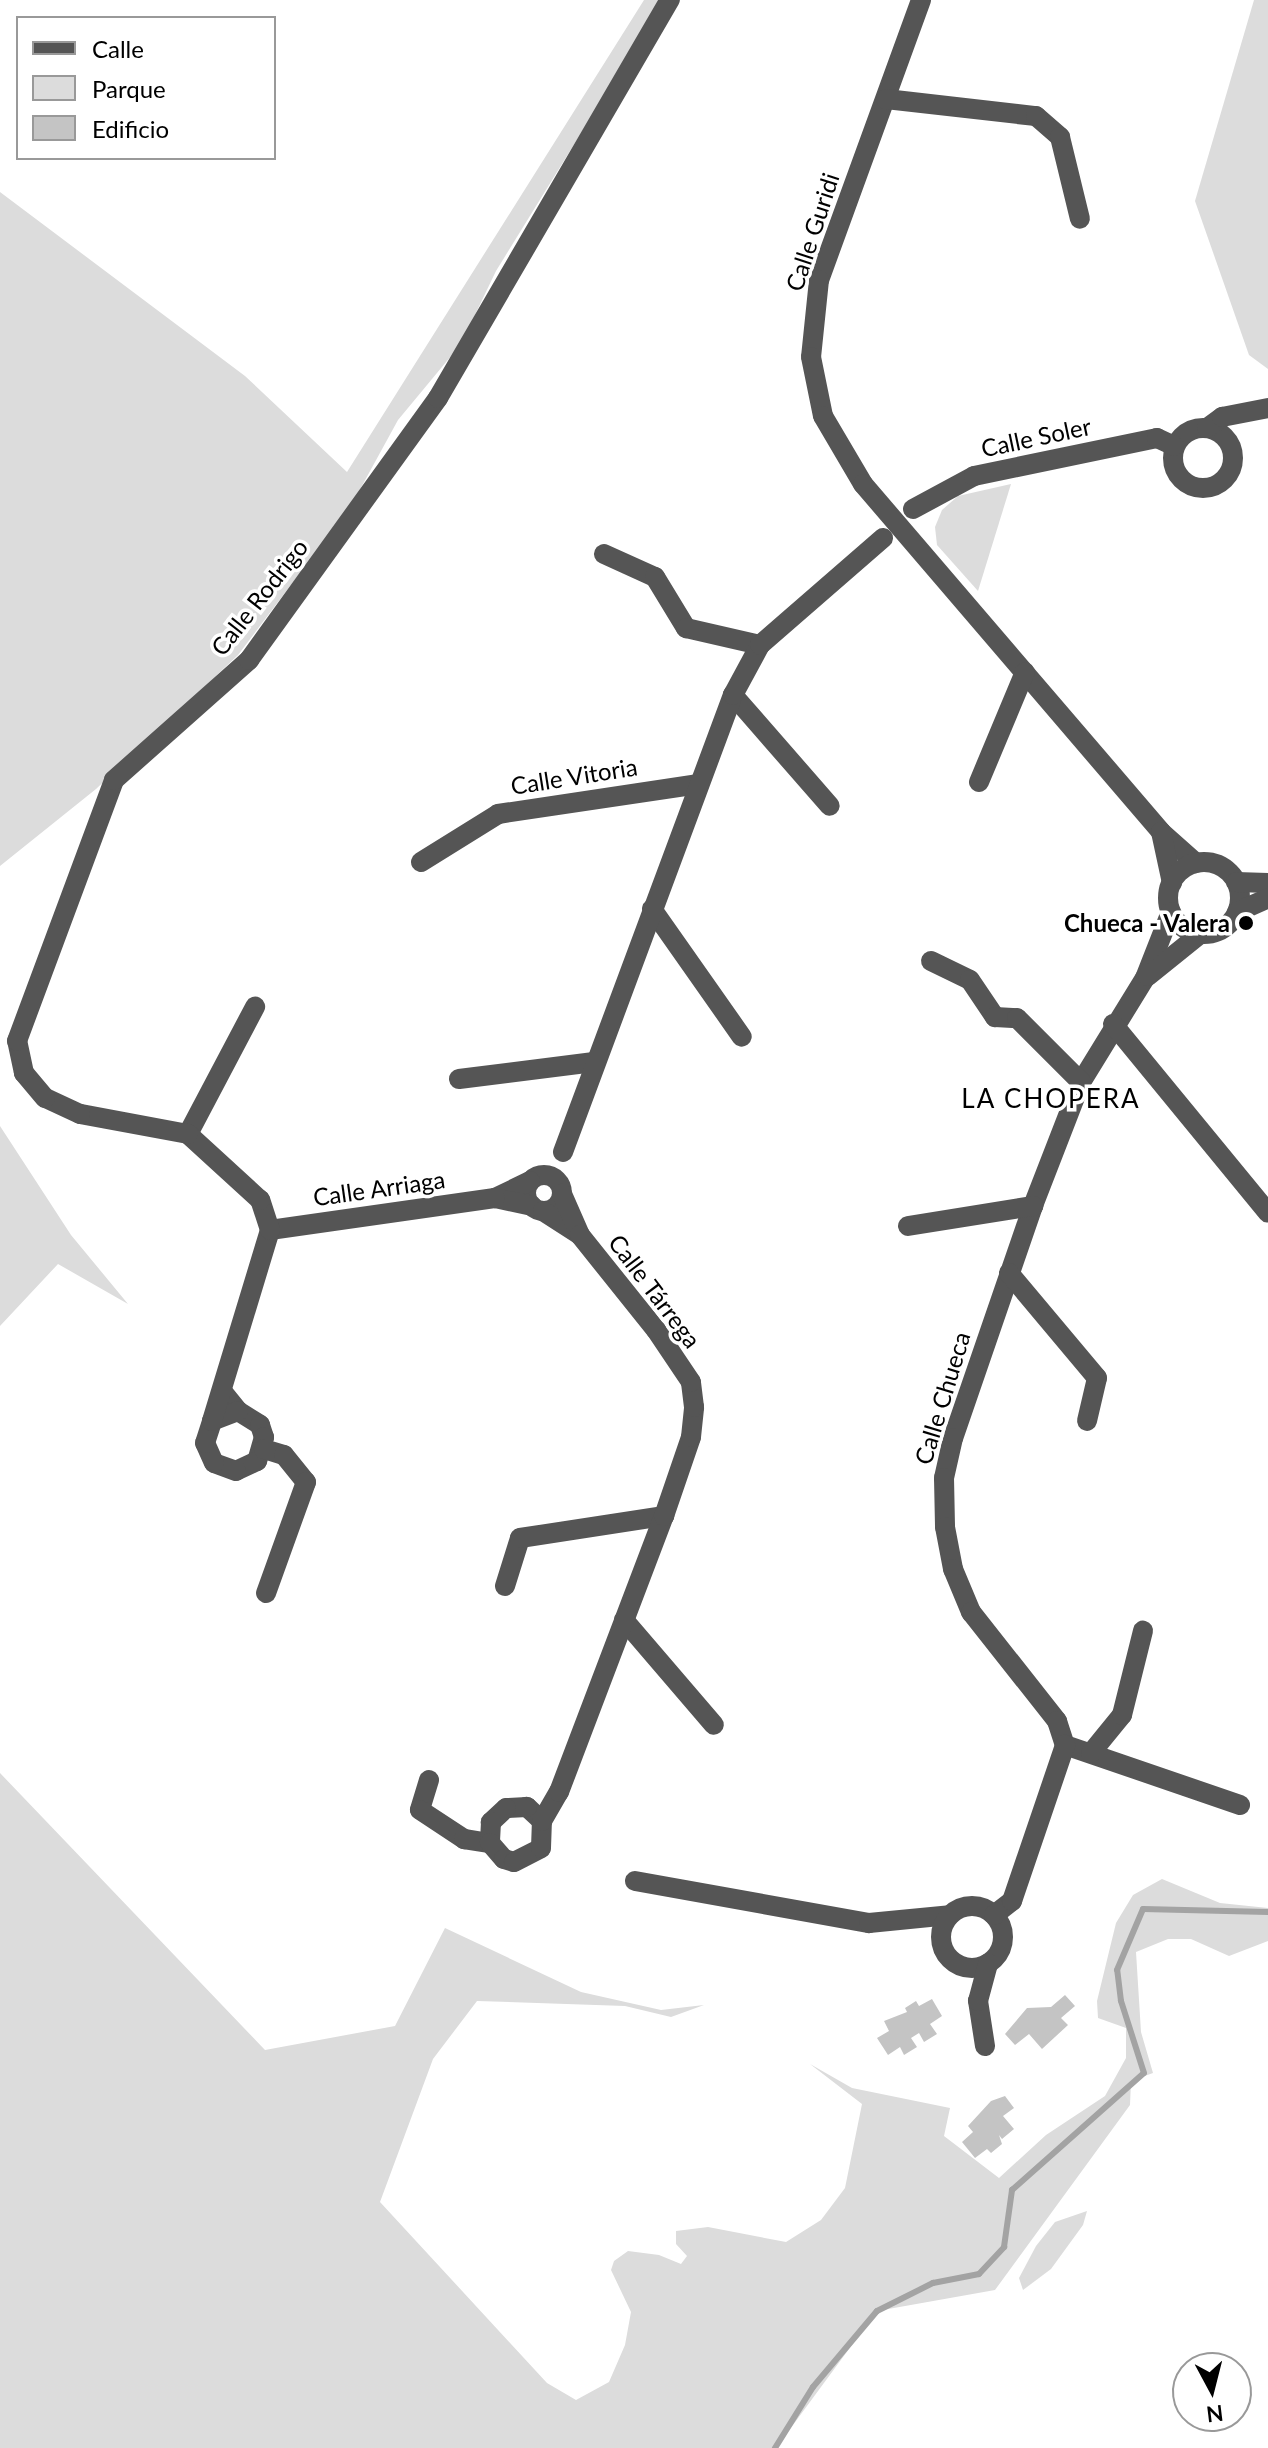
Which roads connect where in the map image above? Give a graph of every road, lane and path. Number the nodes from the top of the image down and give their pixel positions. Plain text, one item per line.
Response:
1 (670, 0) edge
2 (921, 0) edge
3 (886, 99) junction
4 (1080, 219) dead end
5 (1268, 408) edge
6 (1207, 428) junction
7 (1174, 446) junction
8 (885, 508) junction
9 (913, 509) junction
10 (883, 538) junction
11 (913, 540) junction
12 (604, 554) dead end
13 (760, 645) junction
14 (1025, 672) junction
15 (733, 695) junction
16 (979, 782) dead end
17 (699, 784) junction
18 (830, 806) dead end
19 (1161, 832) junction
20 (421, 862) dead end
21 (1196, 863) junction
22 (1236, 882) junction
23 (1172, 883) junction
24 (1268, 883) edge
25 (1268, 898) edge
26 (652, 909) junction
27 (1171, 912) junction
28 (1237, 912) junction
29 (1200, 934) junction
30 (931, 961) dead end
31 (1145, 978) junction
32 (255, 1007) dead end
33 (1113, 1024) junction
34 (742, 1037) dead end
35 (594, 1062) junction
36 (459, 1079) dead end
37 (1081, 1082) junction
38 (188, 1134) junction
39 (563, 1152) junction
40 (533, 1179) junction
41 (561, 1190) junction
42 (495, 1198) junction
43 (1033, 1206) junction
44 (538, 1208) junction
45 (1268, 1213) edge
46 (908, 1226) dead end
47 (270, 1230) junction
48 (580, 1235) junction
49 (1009, 1273) junction
50 (222, 1391) junction
51 (238, 1411) junction
52 (212, 1421) junction
53 (1087, 1421) dead end
54 (264, 1449) junction
55 (664, 1516) junction
56 (505, 1586) dead end
57 (266, 1593) dead end
58 (624, 1620) junction
59 (1143, 1631) dead end
60 (714, 1725) dead end
61 (1065, 1745) junction
62 (1091, 1753) junction
63 (429, 1780) dead end
64 (1240, 1805) dead end
65 (542, 1821) junction
66 (490, 1843) junction
67 (635, 1881) dead end
68 (950, 1915) junction
69 (994, 1915) junction
70 (988, 1963) junction
71 (985, 2046) dead end

1 - 38 street, Calle Rodrigo
2 - 3 street, Calle Guridi
3 - 4 street
3 - 8 street, Calle Guridi
5 - 6 street
6 - 7 street
6 - 7 street
7 - 9 street, Calle Soler
8 - 9 street
8 - 10 street
8 - 11 street, Calle Guridi
9 - 11 street
10 - 11 street
10 - 13 street
11 - 14 street, Calle Guridi
12 - 13 street
13 - 15 street
14 - 16 street
14 - 19 street, Calle Guridi
15 - 17 street
15 - 18 street
17 - 20 street, Calle Vitoria
17 - 26 street
19 - 21 street, Calle Guridi
19 - 23 street, Calle Guridi
21 - 22 street
21 - 23 street
22 - 24 street
22 - 28 street
23 - 27 street
25 - 28 street
26 - 34 street
26 - 35 street
27 - 29 street
27 - 31 street, Calle Chueca
28 - 29 street
29 - 31 street, Calle Chueca
30 - 37 street
31 - 33 street, Calle Chueca
32 - 38 street
33 - 37 street, Calle Chueca
33 - 45 street
35 - 36 street
35 - 39 street
37 - 43 street, Calle Chueca
38 - 47 street
39 - 40 street
39 - 41 street
40 - 41 street
40 - 42 street, Calle Arriaga
40 - 44 street
41 - 44 street
41 - 48 street, Calle Tárrega
42 - 44 street, Calle Arriaga
42 - 47 street, Calle Arriaga
43 - 46 street
43 - 49 street, Calle Chueca
44 - 48 street, Calle Tárrega
47 - 50 street
48 - 55 street, Calle Tárrega
49 - 53 street
49 - 61 street, Calle Chueca
50 - 51 street
50 - 52 street
51 - 52 street
51 - 54 street
52 - 54 street
54 - 57 street
55 - 56 street
55 - 58 street, Calle Tárrega
58 - 60 street
58 - 65 street, Calle Tárrega
59 - 62 street
61 - 62 street
61 - 69 street
62 - 64 street
63 - 66 street, Calle Tárrega
65 - 66 street
65 - 66 street, Calle Tárrega
67 - 68 street
68 - 69 street
68 - 70 street
69 - 70 street
70 - 71 street

